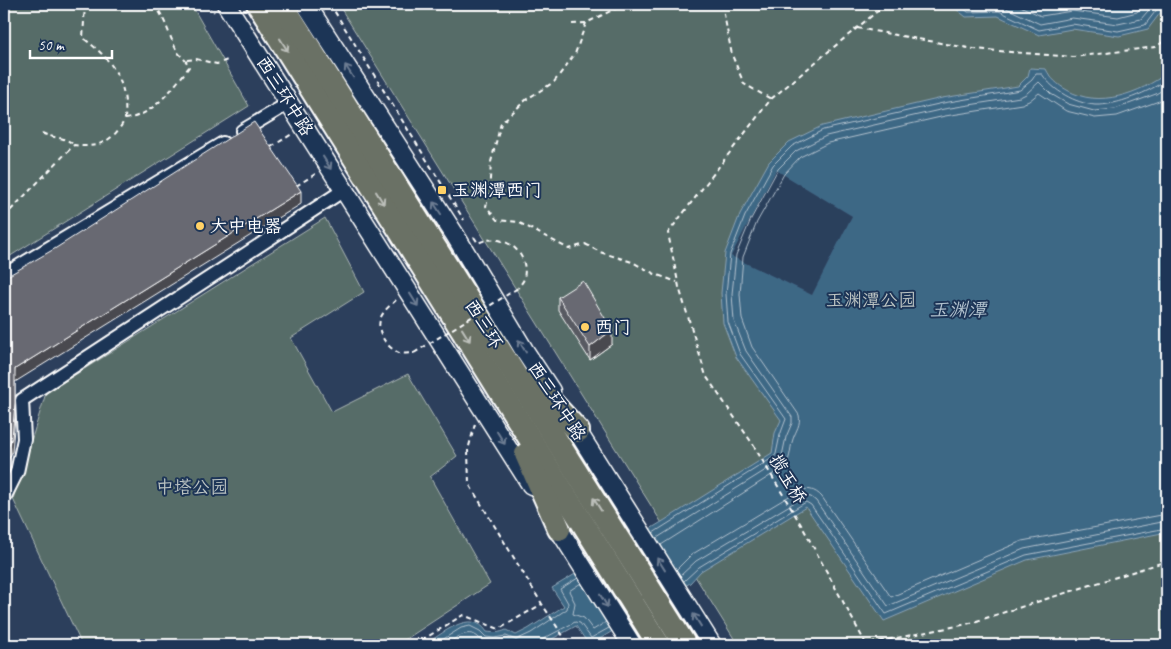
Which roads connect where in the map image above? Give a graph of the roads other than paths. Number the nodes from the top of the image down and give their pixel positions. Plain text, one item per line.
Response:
1 (226, 4) edge
2 (258, 4) edge
3 (282, 4) edge
4 (306, 4) edge
5 (289, 103) junction
6 (344, 190) junction
7 (4, 275) edge
8 (492, 337) junction
9 (493, 380) junction
10 (578, 431) junction
11 (4, 498) edge
12 (559, 529) junction
13 (628, 639) edge
14 (659, 645) edge
15 (685, 645) edge
16 (712, 645) edge

1 - 5 street, 西三环中路
2 -> 9 highway, 西三环
3 - 8 highway, 西三环
10 -> 4 street, 西三环中路
5 -> 6 street, 西三环中路
5 - 7 street
6 - 11 street
6 -> 12 street, 西三环中路
8 - 10 highway
15 -> 8 highway, 西三环
9 - 12 highway
9 - 14 highway, 西三环
16 -> 10 street, 西三环中路
12 -> 13 street, 西三环中路

